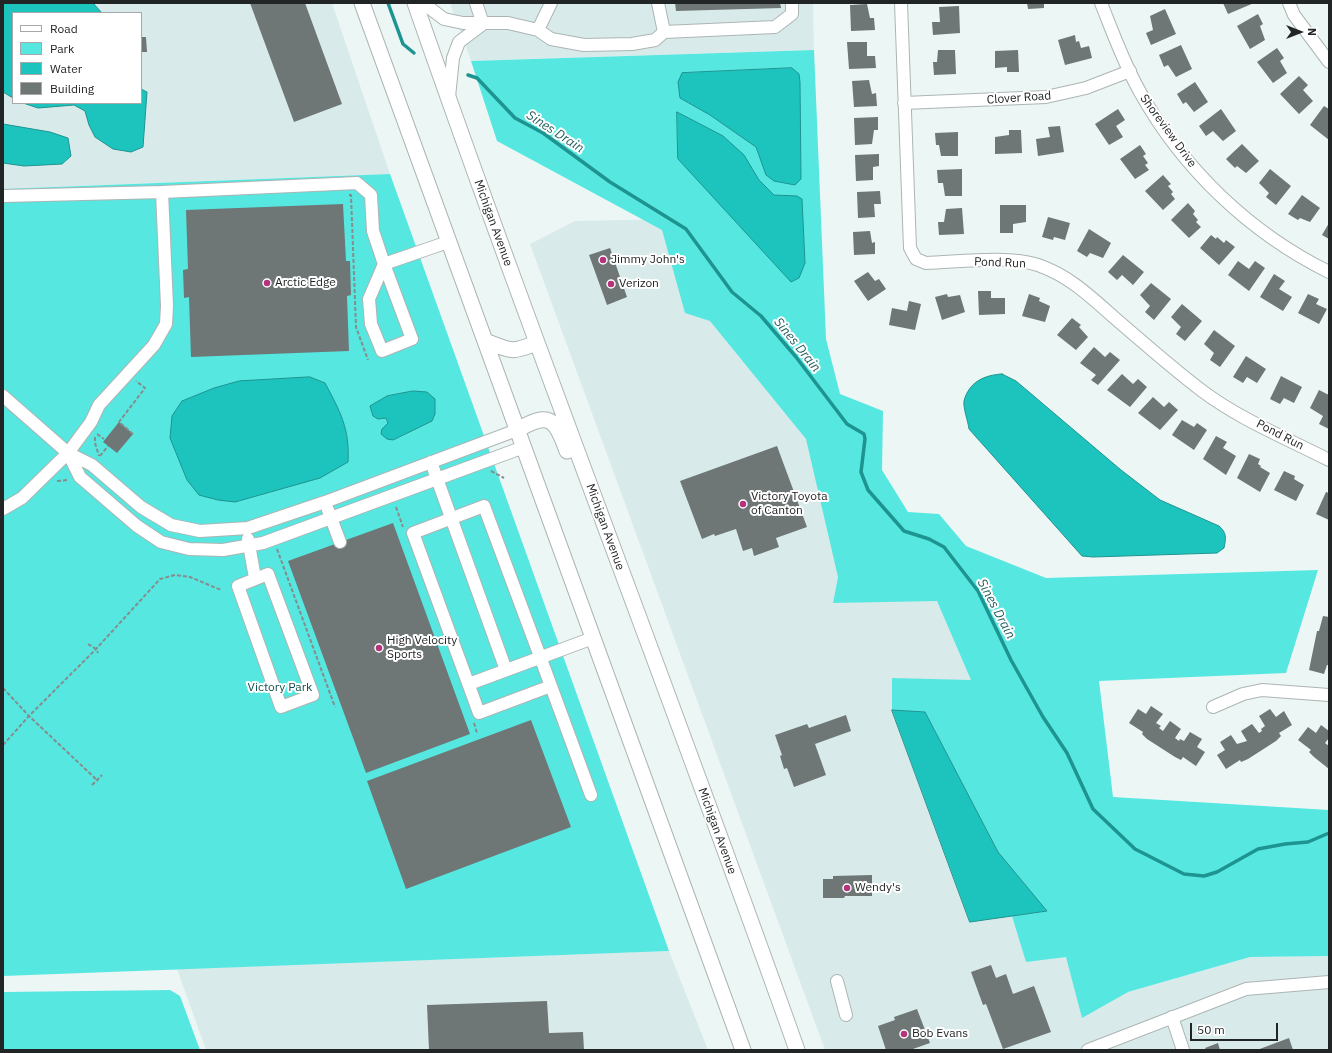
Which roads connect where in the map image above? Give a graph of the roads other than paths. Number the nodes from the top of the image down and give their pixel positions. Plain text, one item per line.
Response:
1 (362, 3) edge
2 (415, 3) edge
3 (423, 3) edge
4 (476, 3) edge
5 (551, 3) edge
6 (658, 3) edge
7 (792, 3) edge
8 (901, 3) edge
9 (1101, 3) edge
10 (1288, 3) edge
11 (483, 24) junction
12 (538, 30) junction
13 (664, 32) junction
14 (1329, 62) edge
15 (1130, 71) junction
16 (449, 99) junction
17 (904, 104) junction
18 (162, 192) junction
19 (3, 196) edge
20 (448, 242) junction
21 (384, 264) junction
22 (1329, 272) edge
23 (484, 341) junction
24 (536, 342) junction
25 (3, 396) edge
26 (517, 430) junction
27 (524, 447) junction
28 (68, 453) junction
29 (1329, 460) edge
30 (431, 462) junction
31 (438, 480) junction
32 (325, 502) junction
33 (3, 509) edge
34 (331, 518) junction
35 (452, 518) junction
36 (248, 528) junction
37 (340, 542) dead end
38 (249, 547) junction
39 (614, 553) junction
40 (255, 578) junction
41 (593, 638) junction
42 (540, 658) junction
43 (506, 670) junction
44 (469, 684) junction
45 (551, 686) junction
46 (1329, 695) edge
47 (1214, 707) dead end
48 (591, 795) dead end
49 (837, 981) dead end
50 (1329, 982) edge
51 (846, 1015) dead end
52 (1172, 1017) junction
53 (743, 1050) edge
54 (797, 1050) edge
55 (1088, 1050) edge
56 (1183, 1050) edge

1 - 20 main road
2 - 16 main road, Michigan Avenue
3 - 11 street
4 - 11 street
5 - 12 street
6 - 13 street
7 - 13 street
8 - 17 street, Pond Run
9 - 15 street, Shoreview Drive
10 - 14 street
11 - 12 street
11 - 16 street
12 - 13 street
15 - 17 street, Clover Road
15 - 22 street, Shoreview Drive
16 - 24 main road, Michigan Avenue
17 - 29 street, Pond Run
18 - 19 street
18 - 21 street
18 - 28 street
20 - 21 street
20 - 23 main road
21 - 21 street
23 - 24 main road
23 - 26 main road
24 - 39 main road, Michigan Avenue
25 - 28 street
26 - 27 main road
26 - 30 street
26 - 39 main road
27 - 31 street
27 - 41 main road
28 - 33 street
28 - 36 street
28 - 38 street
30 - 31 street
30 - 32 street
31 - 34 street
31 - 35 street
32 - 34 street
32 - 36 street
34 - 37 street
34 - 38 street
35 - 42 street
35 - 43 street
35 - 44 street
36 - 38 street
38 - 40 street
39 - 54 main road, Michigan Avenue
40 - 40 street
41 - 42 street
41 - 53 main road
42 - 43 street
42 - 45 street
43 - 44 street
44 - 45 street
45 - 48 street
46 - 47 street
49 - 51 street
50 - 52 street
52 - 55 street
52 - 56 street

